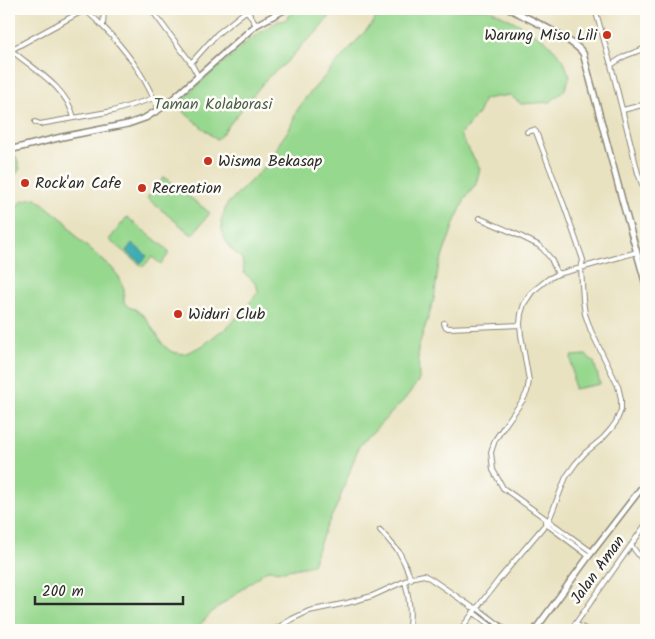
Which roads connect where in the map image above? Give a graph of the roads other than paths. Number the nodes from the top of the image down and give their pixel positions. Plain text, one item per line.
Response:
1 (85, 9) edge
2 (104, 9) edge
3 (151, 9) edge
4 (248, 9) edge
5 (286, 9) edge
6 (510, 9) edge
7 (595, 9) edge
8 (256, 25) junction
9 (103, 27) junction
10 (646, 48) edge
11 (10, 50) edge
12 (191, 63) junction
13 (611, 65) junction
14 (198, 76) junction
15 (154, 98) junction
16 (646, 104) edge
17 (159, 110) junction
18 (623, 110) junction
19 (74, 118) junction
20 (35, 122) dead end
21 (527, 132) dead end
22 (9, 141) edge
23 (11, 149) edge
24 (646, 193) edge
25 (479, 218) dead end
26 (637, 252) junction
27 (581, 268) junction
28 (558, 274) junction
29 (646, 285) edge
30 (444, 323) dead end
31 (520, 325) junction
32 (646, 482) edge
33 (548, 522) junction
34 (646, 524) edge
35 (380, 530) dead end
36 (631, 545) junction
37 (591, 554) junction
38 (646, 565) edge
39 (411, 579) junction
40 (405, 582) junction
41 (474, 607) junction
42 (473, 613) junction
43 (575, 624) junction
44 (274, 630) edge
45 (408, 630) edge
46 (460, 630) edge
47 (496, 630) edge
48 (506, 630) edge
49 (535, 630) edge
50 (570, 630) edge
51 (587, 630) edge

1 - 9 street
1 - 11 street
2 - 9 street
3 - 12 street
4 - 8 street
4 - 12 street
5 - 8 street
6 - 26 street
7 - 13 street
8 - 14 street
9 - 15 street
10 - 13 street
11 - 19 street
12 - 14 street
13 - 18 street
14 - 17 street
15 - 17 street
15 - 19 street
16 - 18 street
17 - 23 street
18 - 24 street
19 - 20 street
21 - 27 street
22 - 23 street
25 - 28 street
26 - 27 street
26 - 29 street
27 - 28 street
27 - 33 street
28 - 31 street
30 - 31 street
31 - 33 street
32 - 37 street
33 - 37 street
33 - 41 street
34 - 36 street, Jalan Aman
35 - 39 street
36 - 38 street
36 - 43 street, Jalan Aman
37 - 49 street
39 - 40 street
39 - 41 street
40 - 44 street
40 - 45 street
41 - 42 street
41 - 48 street
42 - 46 street
42 - 47 street
43 - 50 street, Jalan Aman
43 - 51 street

